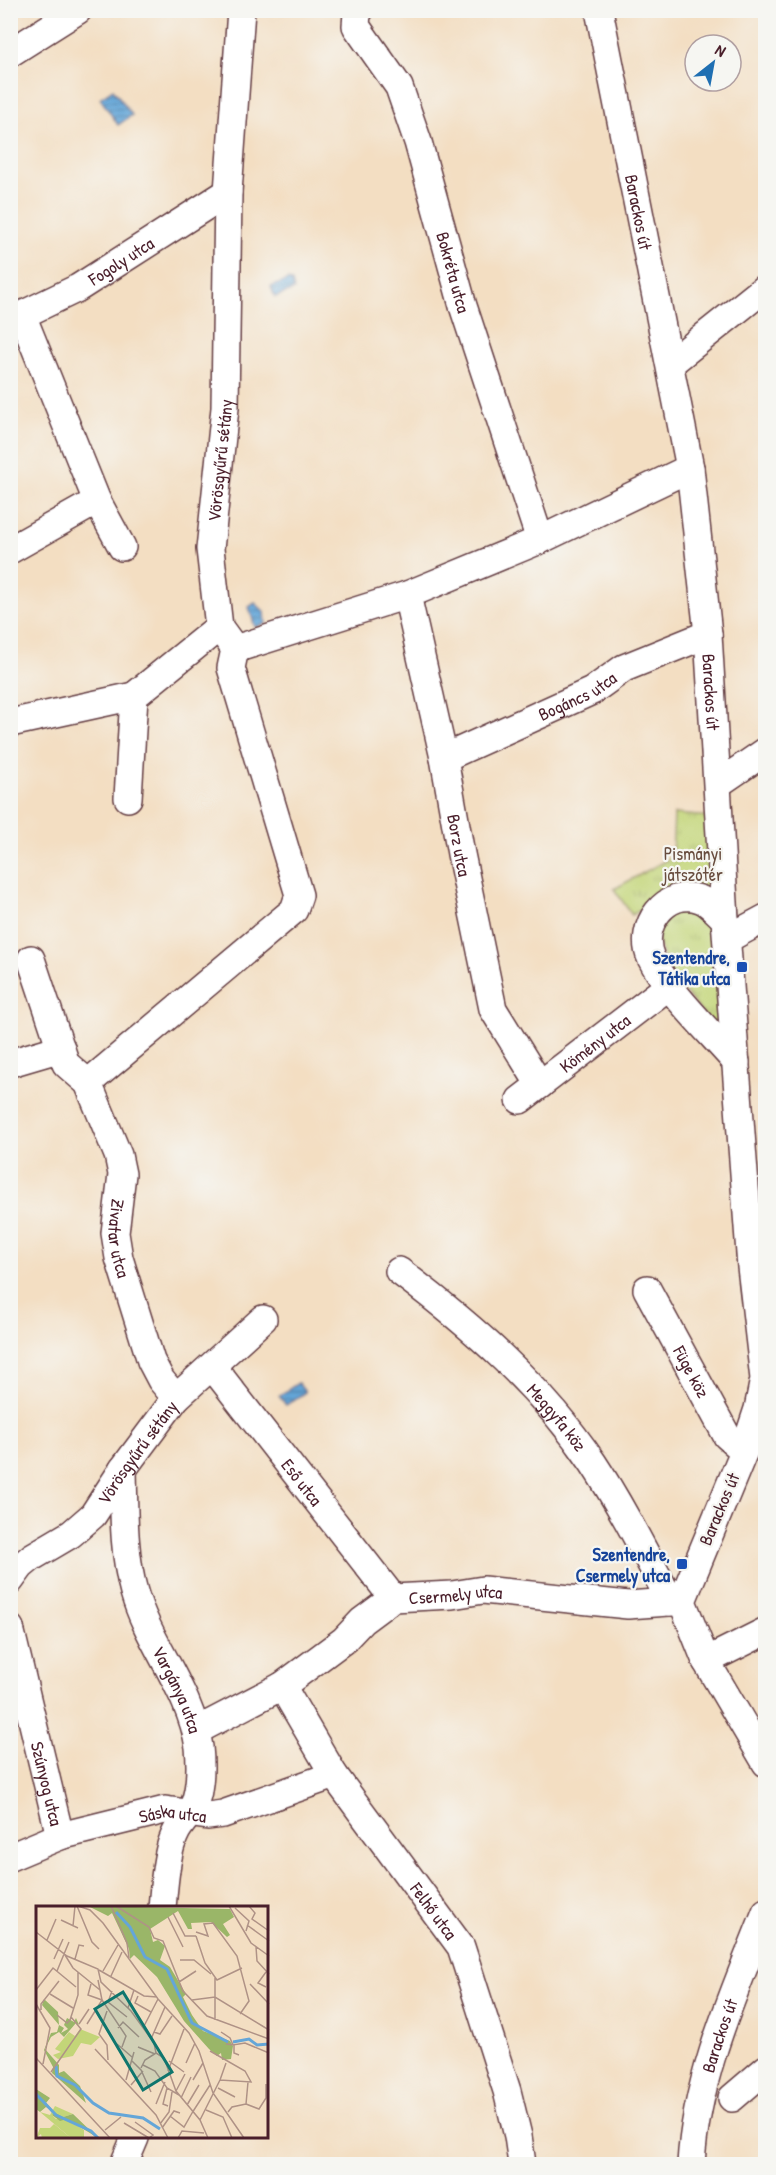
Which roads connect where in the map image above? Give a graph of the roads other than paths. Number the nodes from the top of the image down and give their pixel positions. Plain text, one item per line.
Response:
1 (78, 10) edge
2 (241, 10) edge
3 (599, 10) edge
4 (358, 12) edge
5 (10, 53) edge
6 (228, 192) junction
7 (765, 287) edge
8 (16, 320) edge
9 (671, 363) junction
10 (690, 468) junction
11 (98, 501) junction
12 (540, 540) junction
13 (122, 547) dead end
14 (10, 550) edge
15 (406, 594) junction
16 (219, 627) junction
17 (708, 634) junction
18 (235, 649) junction
19 (134, 696) junction
20 (10, 723) edge
21 (765, 751) edge
22 (444, 758) junction
23 (718, 784) junction
24 (128, 798) dead end
25 (765, 918) edge
26 (726, 929) junction
27 (31, 958) dead end
28 (670, 985) junction
29 (61, 1048) junction
30 (736, 1062) junction
31 (10, 1063) edge
32 (88, 1083) junction
33 (530, 1092) joint
34 (758, 1265) edge
35 (399, 1271) dead end
36 (646, 1289) dead end
37 (263, 1318) dead end
38 (212, 1366) junction
39 (765, 1378) edge
40 (176, 1398) junction
41 (744, 1451) junction
42 (123, 1469) junction
43 (10, 1581) edge
44 (393, 1598) junction
45 (676, 1602) junction
46 (10, 1628) edge
47 (765, 1631) edge
48 (706, 1661) junction
49 (282, 1686) junction
50 (196, 1731) junction
51 (765, 1763) edge
52 (334, 1775) junction
53 (189, 1813) junction
54 (60, 1836) junction
55 (10, 1857) edge
56 (162, 1906) edge
57 (765, 1912) edge
58 (765, 2069) edge
59 (732, 2098) dead end
60 (135, 2139) edge
61 (124, 2164) edge
62 (522, 2164) edge
63 (690, 2164) edge

1 - 5 street
2 - 6 street, Vörösgyűrű sétány
3 - 9 street, Barackos út
4 - 12 street, Bokréta utca
6 - 8 street, Fogoly utca
6 - 16 street, Vörösgyűrű sétány
7 - 9 street
8 - 11 street
9 - 10 street, Barackos út
10 - 12 street
10 - 17 street, Barackos út
11 - 13 street
11 - 14 street
12 - 15 street
15 - 18 street
15 - 22 street, Borz utca
16 - 18 street, Vörösgyűrű sétány
16 - 19 street
17 - 22 street, Bogáncs utca
17 - 23 street, Barackos út
18 - 32 street
19 - 20 street
19 - 24 street
21 - 23 street
22 - 33 street, Borz utca
23 - 26 street, Barackos út
25 - 26 street
26 - 28 street
26 - 30 street, Barackos út
27 - 29 street, Zivatar utca
28 - 30 street
28 - 33 street, Kömény utca
29 - 31 street
29 - 32 street, Zivatar utca
30 - 34 street, Barackos út
32 - 40 street, Zivatar utca
34 - 39 street, Barackos út
35 - 45 street, Meggyfa köz
36 - 41 street, Füge köz
37 - 38 street, Vörösgyűrű sétány
38 - 40 street, Vörösgyűrű sétány
38 - 44 street, Eső utca
39 - 41 street, Barackos út
40 - 42 street, Vörösgyűrű sétány
41 - 45 street, Barackos út
42 - 43 street, Vörösgyűrű sétány
42 - 50 street, Vargánya utca
44 - 45 street, Csermely utca
44 - 49 street, Csermely utca
45 - 48 street
46 - 54 street, Szúnyog utca
47 - 48 street
48 - 51 street
49 - 50 street, Csermely utca
49 - 52 street, Felhő utca
50 - 53 street, Vargánya utca
52 - 53 street, Sáska utca
52 - 62 street, Felhő utca
53 - 54 street, Sáska utca
53 - 56 street, Vargánya utca
54 - 55 street, Sáska utca
57 - 63 street, Barackos út
58 - 59 street
60 - 61 street

